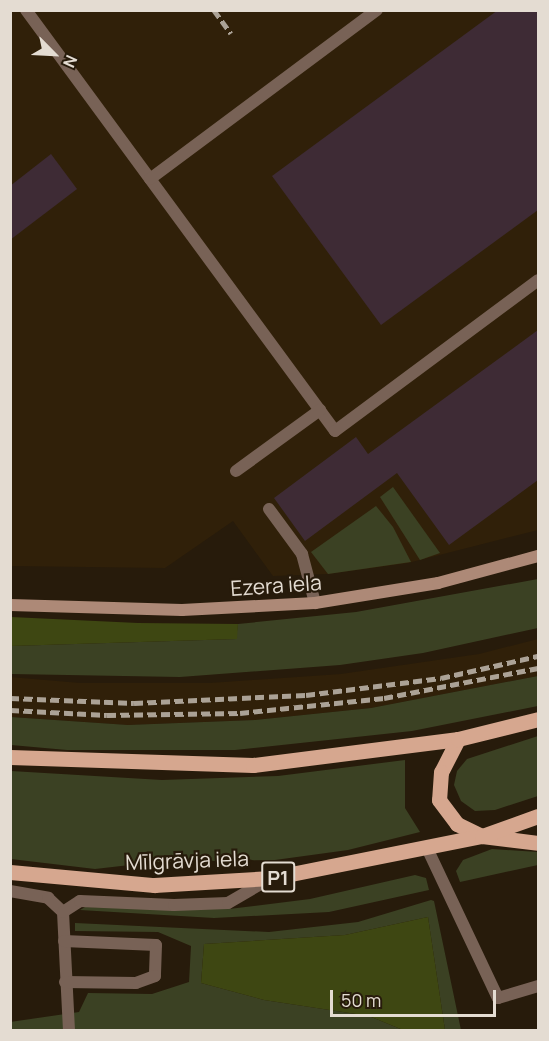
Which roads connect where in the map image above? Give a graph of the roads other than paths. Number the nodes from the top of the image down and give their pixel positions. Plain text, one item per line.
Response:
1 (26, 10) edge
2 (376, 10) edge
3 (150, 179) junction
4 (538, 280) edge
5 (320, 410) junction
6 (236, 471) dead end
7 (269, 509) dead end
8 (538, 556) edge
9 (315, 603) junction
10 (10, 605) edge
11 (538, 719) edge
12 (458, 739) junction
13 (10, 757) edge
14 (538, 816) edge
15 (482, 836) junction
16 (538, 843) edge
17 (427, 848) junction
18 (10, 872) edge
19 (271, 878) junction
20 (10, 891) edge
21 (63, 912) junction
22 (64, 941) junction
23 (65, 982) junction
24 (538, 986) edge
25 (69, 1030) edge

1 - 3 lane
2 - 3 lane
3 - 5 lane
4 - 5 lane
5 - 6 lane
7 - 9 lane
8 - 9 street, Ezera iela
9 - 10 street, Ezera iela
11 - 12 main road
12 - 13 main road
12 - 15 main road
14 - 15 main road, Mīlgrāvja iela / P1
15 - 16 main road
15 - 17 main road, Mīlgrāvja iela / P1
17 - 19 main road, Mīlgrāvja iela / P1
17 - 24 lane
18 - 19 main road, Mīlgrāvja iela / P1
19 - 21 lane
20 - 21 lane
21 - 22 lane
22 - 23 lane
22 - 23 lane
23 - 25 lane

